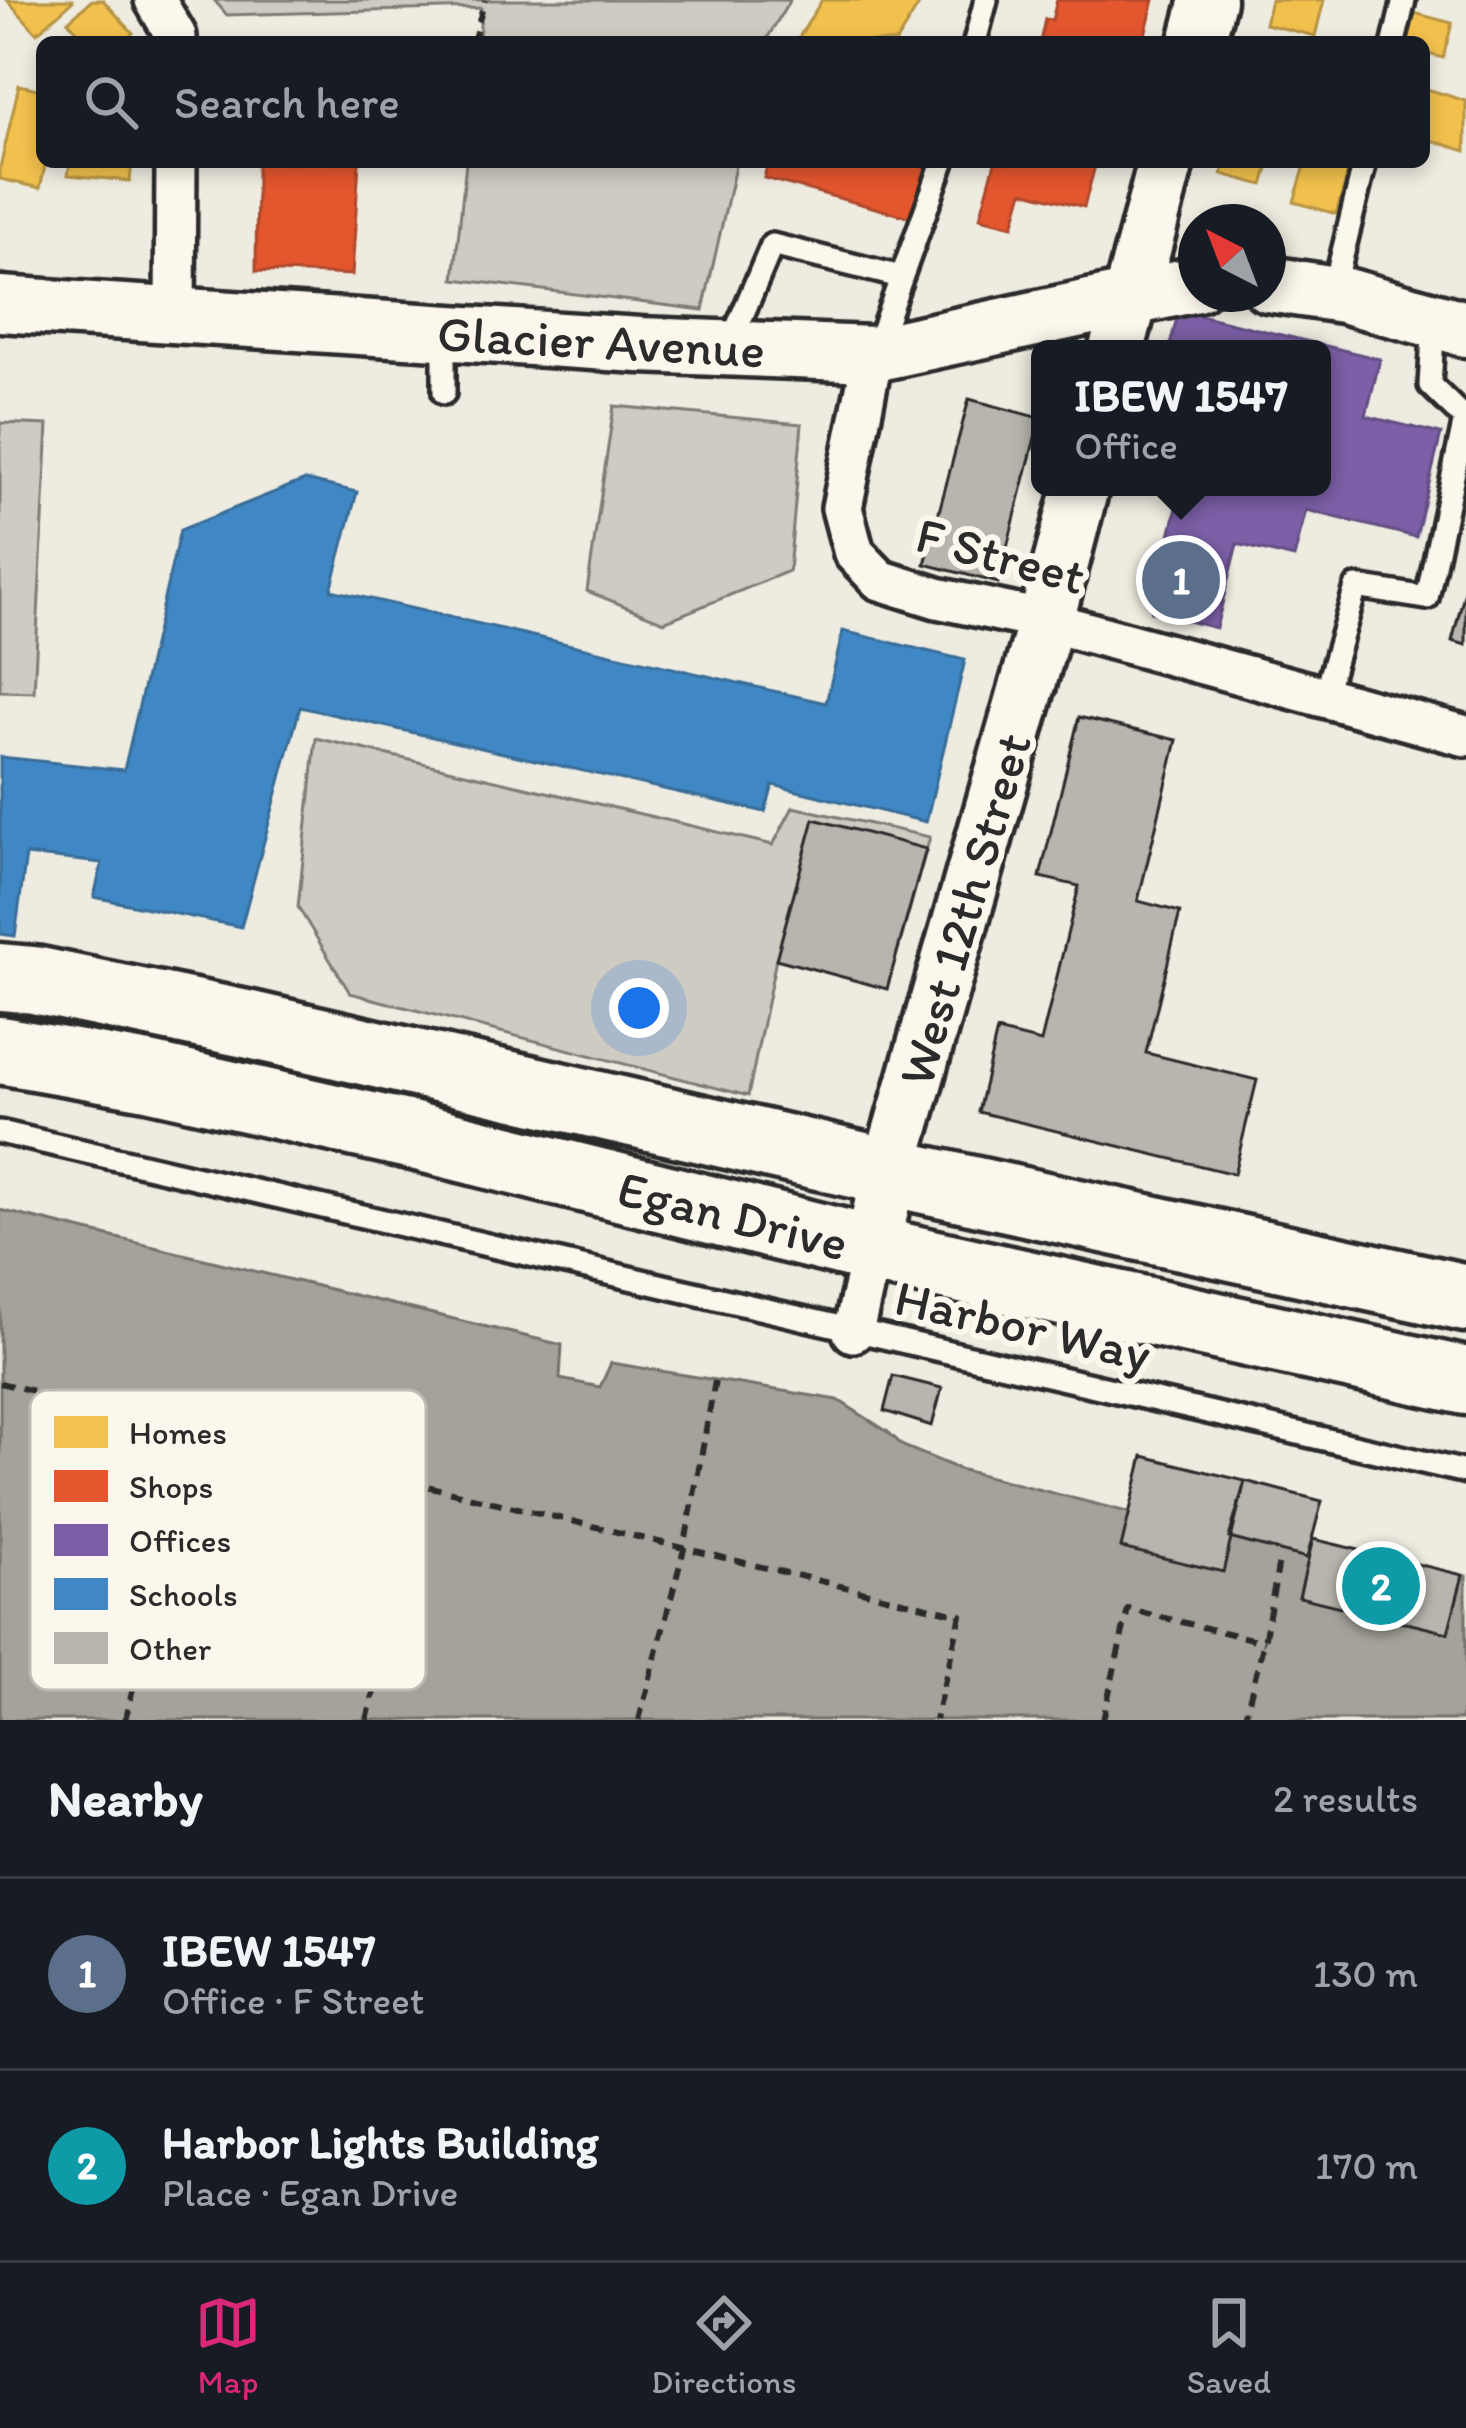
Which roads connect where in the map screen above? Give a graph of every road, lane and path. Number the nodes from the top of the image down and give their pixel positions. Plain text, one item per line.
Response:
1 (155, 0) edge
2 (485, 0) edge
3 (986, 0) edge
4 (1208, 0) edge
5 (1404, 0) edge
6 (176, 36) edge
7 (475, 36) edge
8 (977, 36) edge
9 (1199, 36) edge
10 (1395, 36) edge
11 (176, 168) edge
12 (941, 168) edge
13 (1164, 168) edge
14 (1364, 168) edge
15 (901, 277) junction
16 (1286, 286) edge
17 (1333, 293) junction
18 (1178, 294) edge
19 (0, 304) edge
20 (175, 314) junction
21 (1124, 324) edge
22 (1450, 325) edge
23 (444, 333) junction
24 (728, 350) junction
25 (873, 354) junction
26 (444, 393) dead end
27 (1079, 496) edge
28 (1046, 621) junction
29 (1324, 697) junction
30 (1466, 736) edge
31 (0, 977) edge
32 (0, 1050) edge
33 (0, 1132) edge
34 (889, 1172) junction
35 (872, 1250) junction
36 (1466, 1298) edge
37 (1212, 1325) junction
38 (853, 1332) junction
39 (715, 1381) dead end
40 (1466, 1382) edge
41 (0, 1383) edge
42 (30, 1390) edge
43 (1466, 1419) edge
44 (1466, 1472) edge
45 (426, 1487) edge
46 (684, 1549) junction
47 (1280, 1556) dead end
48 (1264, 1642) junction
49 (133, 1690) edge
50 (374, 1690) edge
51 (125, 1720) edge
52 (367, 1720) edge
53 (640, 1720) edge
54 (935, 1720) edge
55 (1102, 1720) edge
56 (1244, 1720) edge

1 - 6 street
2 - 7 path
3 - 8 lane
4 - 9 main road
5 - 10 lane
11 - 20 street
12 - 15 lane
13 - 21 main road
14 - 17 lane
15 - 24 lane
15 - 25 lane
16 - 17 main road
17 - 22 main road
18 - 21 main road, Glacier Avenue
19 - 20 main road, Glacier Avenue
20 - 23 main road, Glacier Avenue
21 - 25 main road, Glacier Avenue
22 - 29 lane
23 - 24 main road, Glacier Avenue
23 - 26 lane
24 - 25 main road, Glacier Avenue
25 - 28 street, F Street
27 - 28 main road, West 12th Street
28 - 29 street, F Street
28 - 34 main road, West 12th Street
29 - 30 street, F Street
31 - 34 highway, Egan Drive
32 - 35 highway, Egan Drive
33 - 38 lane, Harbor Way
34 - 35 main road, West 12th Street
34 - 36 highway, Egan Drive
35 - 37 highway, Egan Drive
35 - 38 street, West 12th Street
37 - 40 highway, Egan Drive
37 - 43 highway
38 - 44 lane, Harbor Way
39 - 46 path
41 - 42 path
45 - 46 path
46 - 53 path
46 - 54 path
47 - 48 path
48 - 55 path
48 - 56 path
49 - 51 path
50 - 52 path

